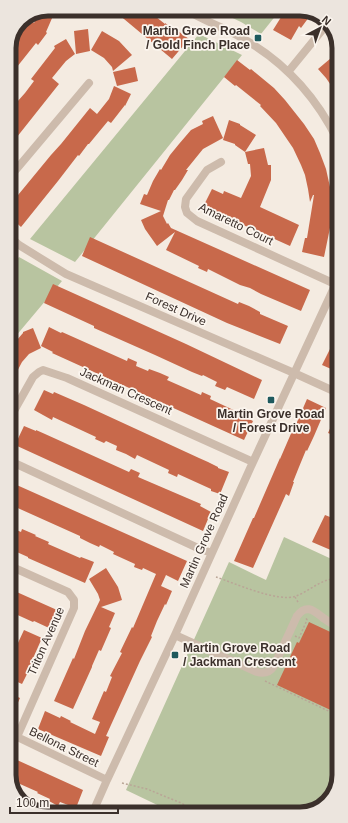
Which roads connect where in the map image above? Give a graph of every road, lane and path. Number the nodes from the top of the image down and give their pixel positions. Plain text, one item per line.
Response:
1 (199, 16) edge
2 (325, 27) edge
3 (288, 72) junction
4 (89, 83) dead end
5 (332, 129) edge
6 (221, 162) dead end
7 (16, 170) edge
8 (16, 242) edge
9 (332, 279) edge
10 (332, 292) edge
11 (294, 373) junction
12 (332, 390) edge
13 (16, 407) edge
14 (253, 462) junction
15 (16, 464) edge
16 (212, 553) junction
17 (16, 569) edge
18 (216, 577) dead end
19 (332, 579) edge
20 (332, 615) edge
21 (329, 621) junction
22 (332, 623) edge
23 (175, 635) junction
24 (257, 672) junction
25 (332, 713) edge
26 (16, 732) edge
27 (16, 737) edge
28 (107, 780) junction
29 (122, 783) dead end
30 (95, 807) edge
31 (189, 807) edge

1 - 3 street
2 - 3 street
3 - 5 street
4 - 7 street
6 - 9 street, Amaretto Court
8 - 11 street, Forest Drive
10 - 11 street, Martin Grove Road
11 - 12 street, Forest Drive
11 - 14 street, Martin Grove Road
13 - 14 street, Jackman Crescent
14 - 16 street, Martin Grove Road
15 - 16 street
16 - 23 street, Martin Grove Road
17 - 26 street, Triton Avenue
18 - 19 path
20 - 21 path
21 - 22 street
21 - 24 street
23 - 24 street
23 - 28 street, Martin Grove Road
24 - 25 path
27 - 28 street, Bellona Street
28 - 30 street, Martin Grove Road
29 - 31 path

